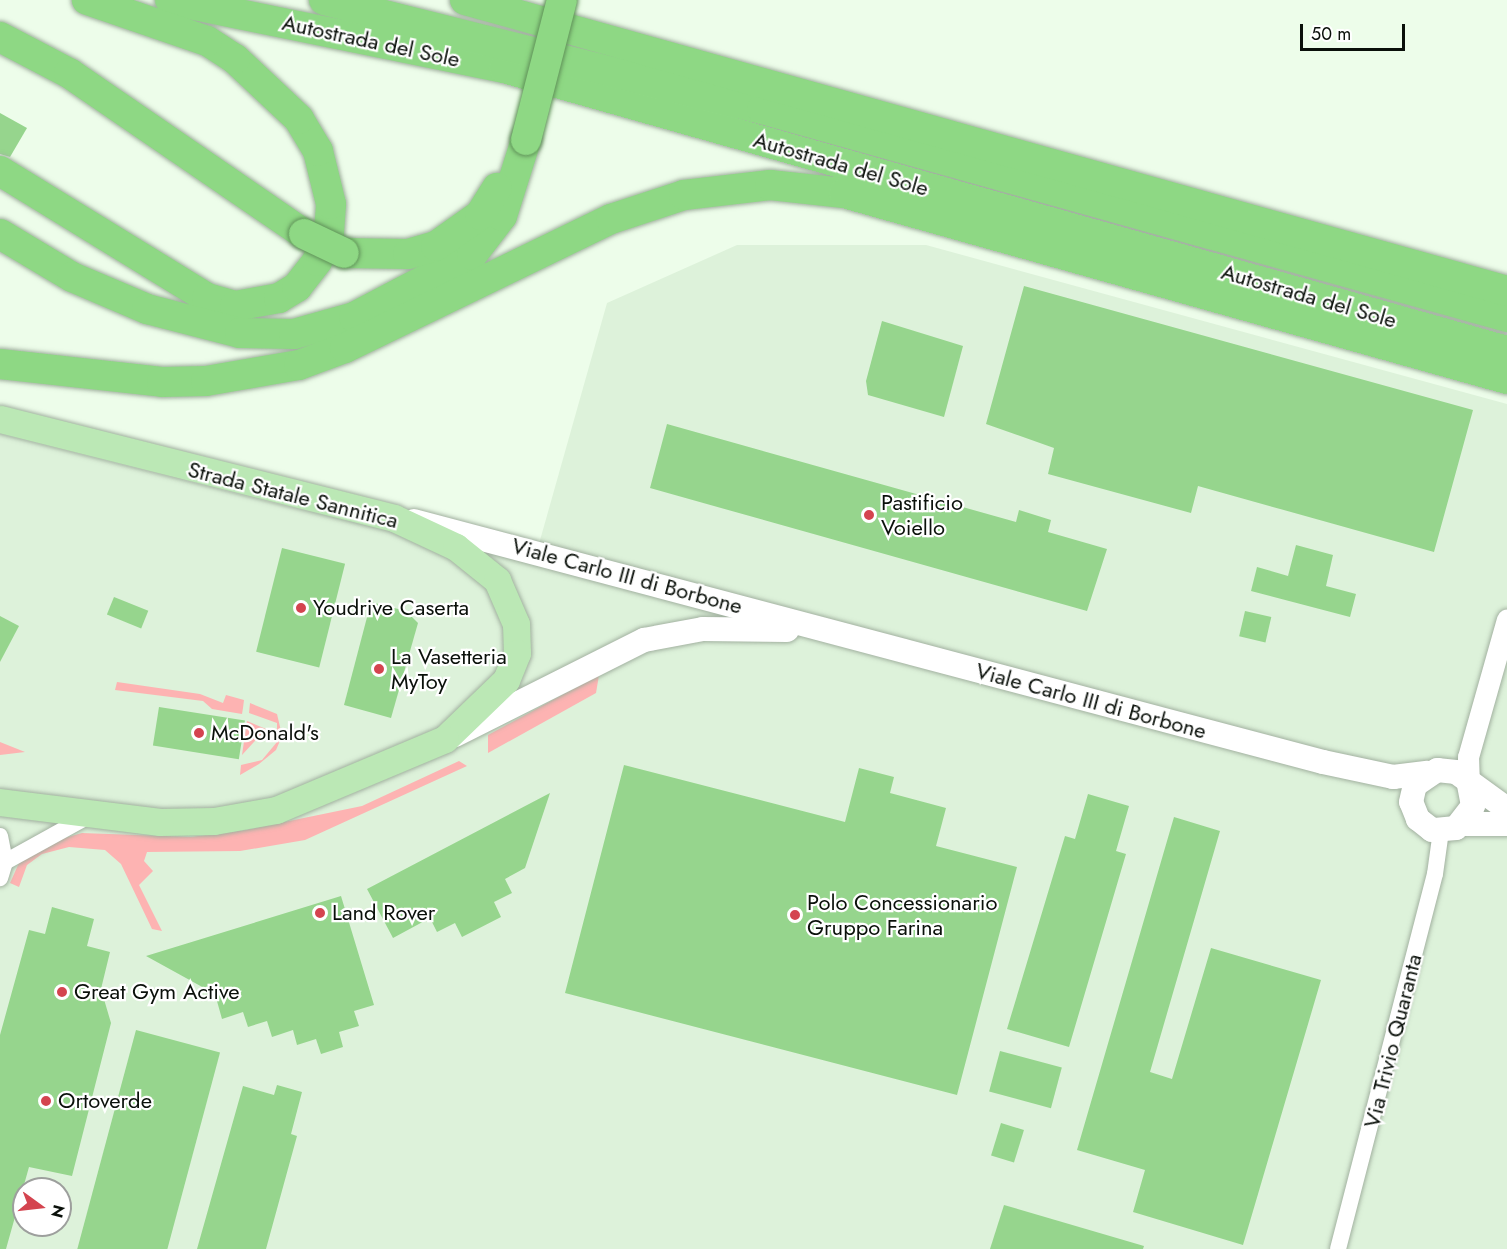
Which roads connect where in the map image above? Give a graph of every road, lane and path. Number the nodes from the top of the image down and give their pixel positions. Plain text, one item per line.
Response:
1 (87, 0) edge
2 (170, 0) edge
3 (324, 0) edge
4 (465, 0) edge
5 (550, 0) edge
6 (562, 0) edge
7 (0, 37) edge
8 (520, 138) junction
9 (0, 171) edge
10 (0, 234) edge
11 (1507, 291) edge
12 (1507, 317) edge
13 (1507, 351) edge
14 (0, 364) edge
15 (1507, 379) edge
16 (0, 419) edge
17 (394, 518) junction
18 (1507, 619) edge
19 (859, 639) junction
20 (1475, 731) junction
21 (445, 739) junction
22 (1323, 762) junction
23 (1432, 771) junction
24 (1469, 785) junction
25 (0, 802) edge
26 (1507, 809) edge
27 (1413, 811) junction
28 (93, 813) junction
29 (1507, 824) edge
30 (1452, 828) junction
31 (0, 836) edge
32 (2, 870) edge
33 (1338, 1249) edge

1 - 9 highway
2 - 13 highway, Autostrada del Sole
3 - 12 highway, Autostrada del Sole
4 - 11 highway
5 - 8 highway
6 - 8 highway, bridge
7 - 8 highway, bridge
8 - 10 highway
14 - 15 highway
16 - 17 main road, Strada Statale Sannitica
17 - 19 main road, Viale Carlo III di Borbone
17 - 21 main road, Strada Statale Sannitica
18 - 20 street
19 - 21 main road, Viale Carlo III di Borbone
19 - 22 main road, Viale Carlo III di Borbone
20 - 23 street
20 - 24 street
21 - 28 main road, Strada Statale Sannitica
22 - 23 main road, Viale Carlo III di Borbone
22 - 27 main road, Viale Carlo III di Borbone
23 - 24 main road, Viale Carlo III di Borbone
23 - 27 main road
24 - 26 main road, Viale Carlo III di Borbone
24 - 30 main road
25 - 28 main road, Strada Statale Sannitica
27 - 30 main road, Viale Carlo III di Borbone
28 - 32 street
29 - 30 main road
30 - 33 street, Via Trivio Quaranta
31 - 32 street

